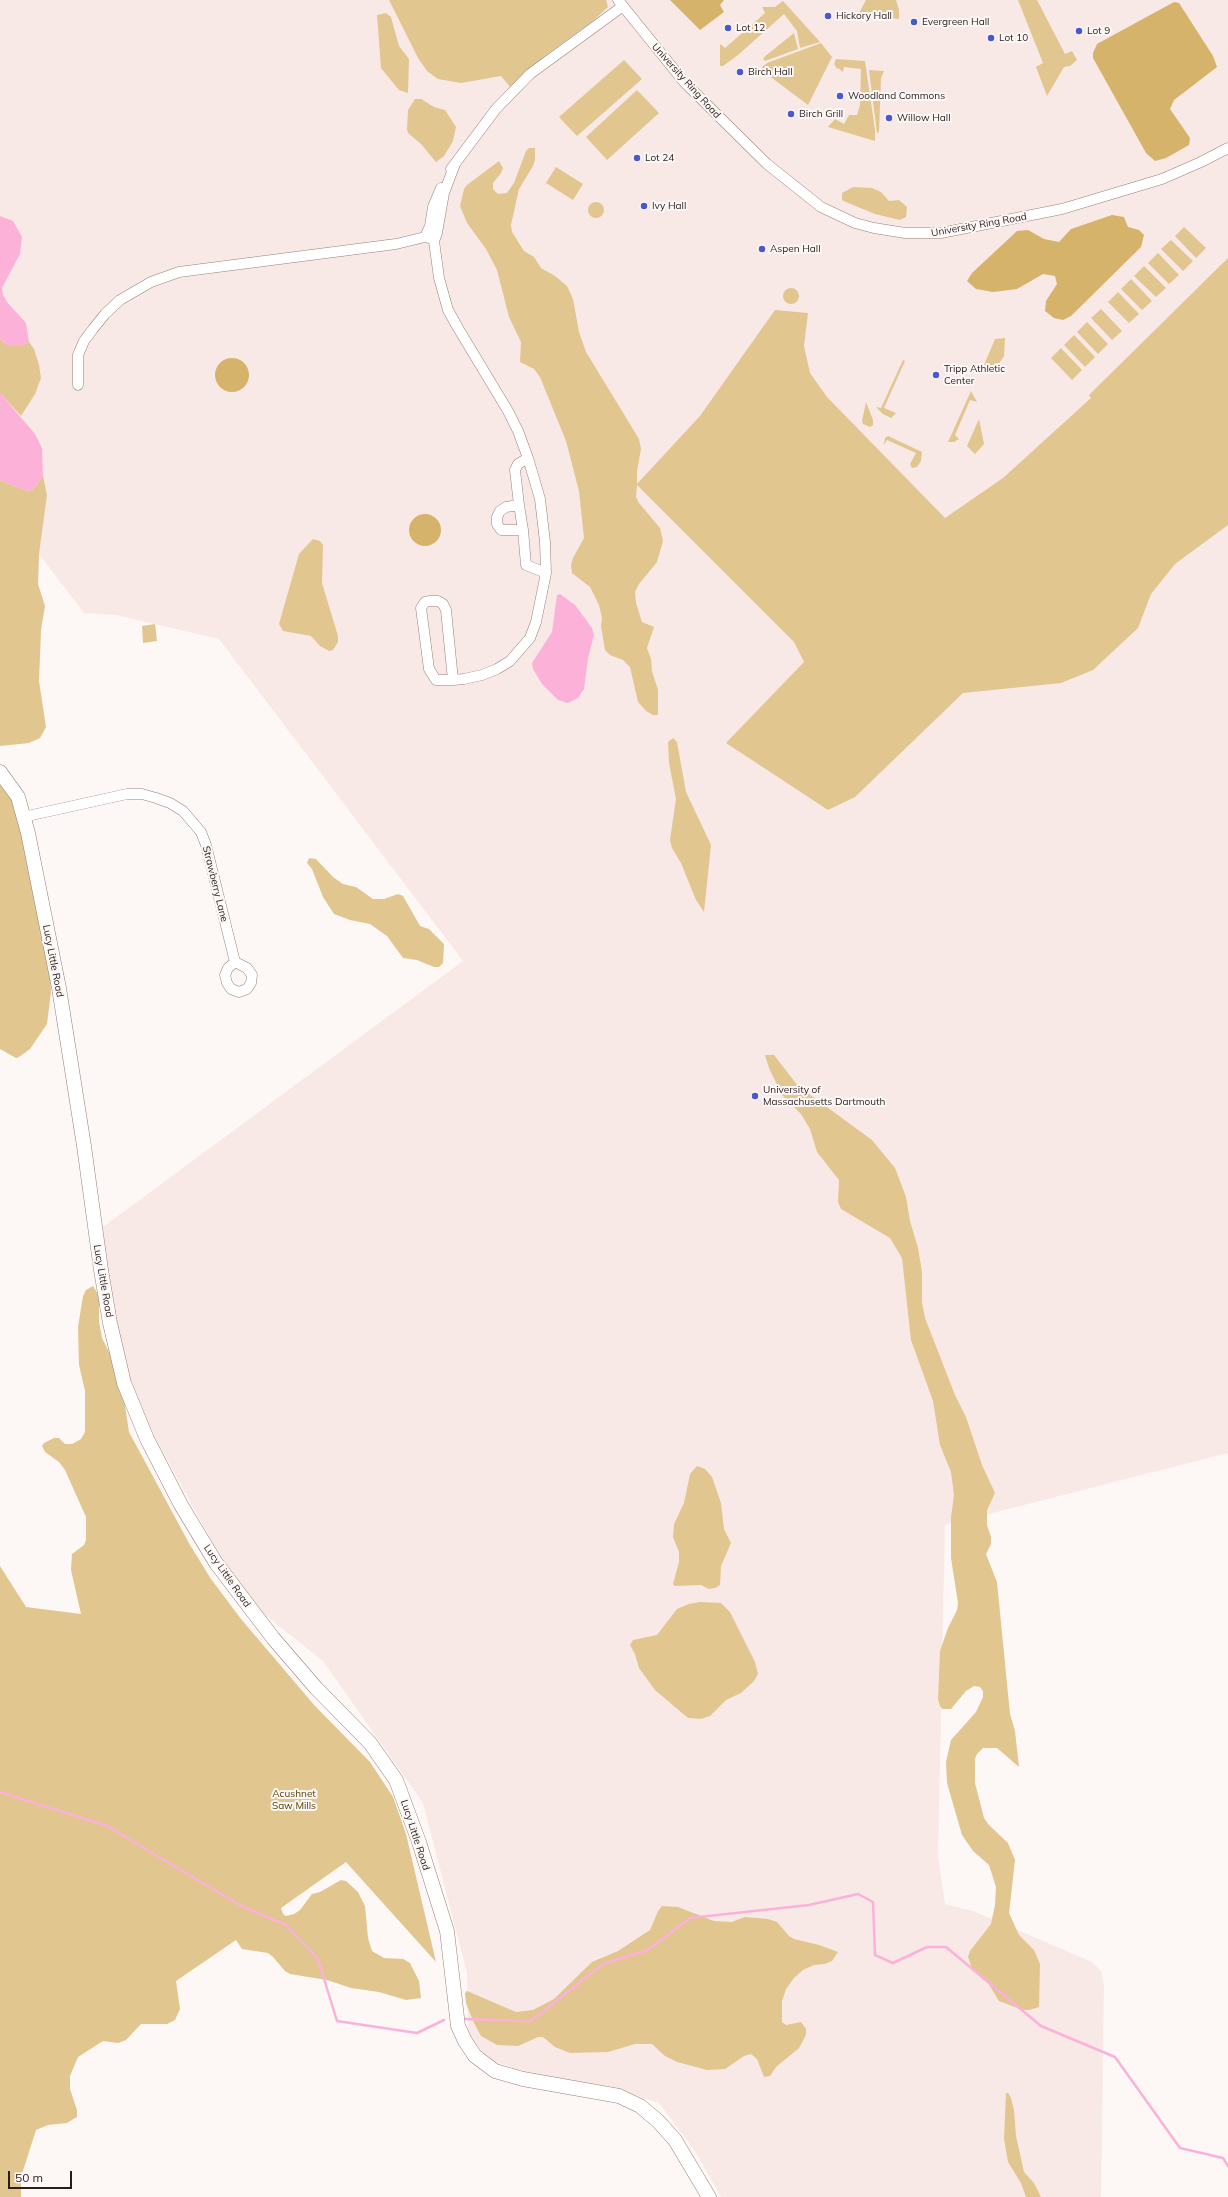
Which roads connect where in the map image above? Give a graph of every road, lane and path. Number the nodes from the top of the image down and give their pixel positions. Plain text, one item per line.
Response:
1 (620, 3) edge
2 (1228, 148) edge
3 (429, 239) junction
4 (78, 385) dead end
5 (528, 458) junction
6 (519, 505) junction
7 (523, 530) junction
8 (546, 573) junction
9 (453, 680) junction
10 (0, 772) edge
11 (23, 817) junction
12 (234, 962) dead end
13 (709, 2197) edge

1 - 2 street, University Ring Road
1 - 3 street
3 - 4 street
3 - 5 street
5 - 6 street
5 - 8 street
6 - 7 street
6 - 7 street
7 - 8 street
8 - 9 street
9 - 9 street
10 - 11 street, Lucy Little Road
11 - 12 street, Strawberry Lane
11 - 13 street, Lucy Little Road

